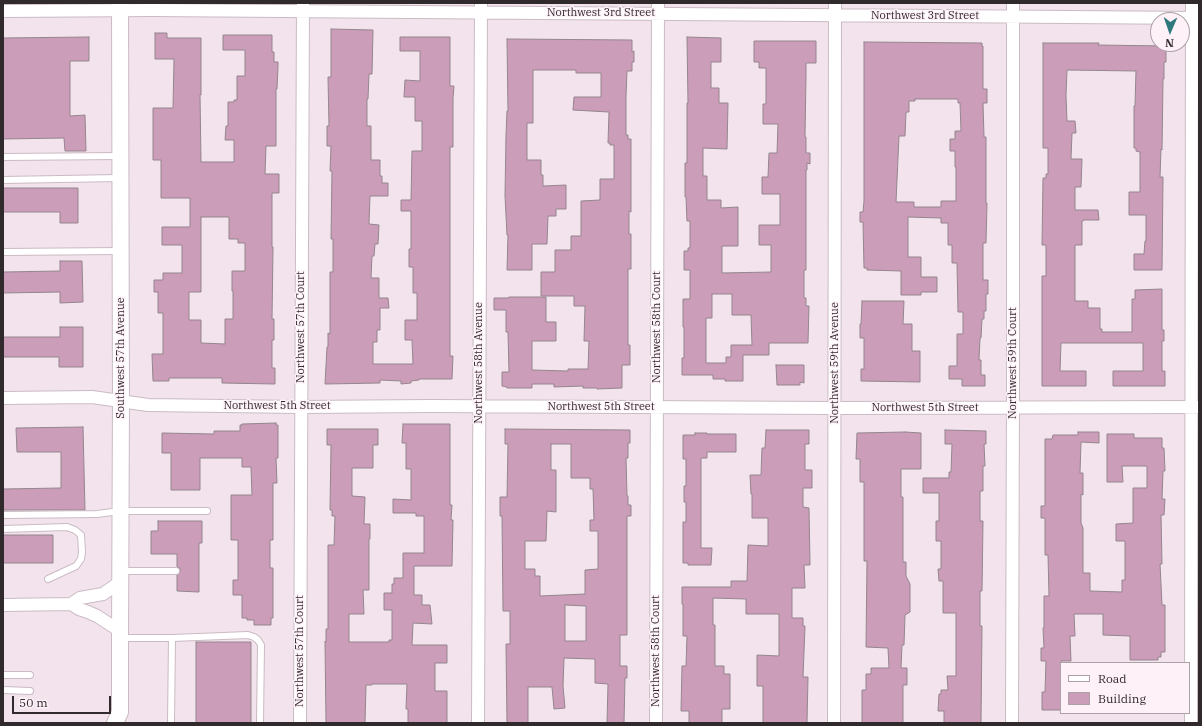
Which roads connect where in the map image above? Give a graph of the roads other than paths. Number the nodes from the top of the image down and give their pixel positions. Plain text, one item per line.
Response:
1 (835, 3) edge
2 (1013, 3) edge
3 (1192, 3) edge
4 (34, 7) edge
5 (71, 7) edge
6 (120, 7) edge
7 (303, 7) edge
8 (481, 8) edge
9 (658, 8) edge
10 (3, 11) edge
11 (835, 16) junction
12 (1013, 17) junction
13 (1196, 18) edge
14 (120, 156) junction
15 (3, 157) edge
16 (121, 178) junction
17 (3, 180) edge
18 (121, 251) junction
19 (3, 252) edge
20 (3, 398) edge
21 (121, 401) junction
22 (479, 406) junction
23 (301, 407) junction
24 (656, 407) junction
25 (1195, 407) edge
26 (834, 408) junction
27 (1013, 408) junction
28 (120, 511) junction
29 (207, 511) dead end
30 (3, 515) edge
31 (3, 529) edge
32 (176, 571) dead end
33 (120, 576) junction
34 (48, 579) dead end
35 (3, 604) edge
36 (71, 604) junction
37 (120, 635) junction
38 (172, 638) junction
39 (3, 675) edge
40 (30, 675) dead end
41 (3, 690) edge
42 (30, 691) dead end
43 (120, 719) edge
44 (171, 723) edge
45 (260, 723) edge
46 (300, 723) edge
47 (478, 723) edge
48 (656, 723) edge
49 (834, 723) edge
50 (1012, 723) edge
51 (1191, 723) edge

1 - 11 street, Northwest 59th Avenue
2 - 12 street, Northwest 59th Court
3 - 13 street
4 - 5 street, Northwest 3rd Street
4 - 10 street, Northwest 3rd Street
5 - 6 street, Northwest 3rd Street
6 - 7 street, Northwest 3rd Street
6 - 14 main road, Southwest 57th Avenue
7 - 8 street, Northwest 3rd Street
7 - 23 street, Northwest 57th Court
8 - 9 street, Northwest 3rd Street
8 - 22 street, Northwest 58th Avenue
9 - 11 street, Northwest 3rd Street
9 - 24 street, Northwest 58th Court
11 - 12 street, Northwest 3rd Street
11 - 26 street, Northwest 59th Avenue
12 - 13 street, Northwest 3rd Street
12 - 27 street, Northwest 59th Court
13 - 25 street
14 - 15 lane
14 - 16 main road, Southwest 57th Avenue
16 - 17 lane
16 - 18 main road, Southwest 57th Avenue
18 - 19 lane
18 - 21 main road, Southwest 57th Avenue
20 - 21 street, Northwest 5th Street
21 - 23 street, Northwest 5th Street
21 - 28 main road, Southwest 57th Avenue
22 - 23 street, Northwest 5th Street
22 - 24 street, Northwest 5th Street
22 - 47 street, Northwest 58th Avenue
23 - 46 street, Northwest 57th Court
24 - 26 street, Northwest 5th Street
24 - 48 street, Northwest 58th Court
25 - 27 street, Northwest 5th Street
25 - 51 street
26 - 27 street, Northwest 5th Street
26 - 49 street, Northwest 59th Avenue
27 - 50 street, Northwest 59th Court
28 - 29 lane
28 - 30 lane
28 - 33 main road, Southwest 57th Avenue
31 - 34 lane
32 - 33 lane
33 - 36 street
33 - 37 main road, Southwest 57th Avenue
35 - 36 street
36 - 37 street
37 - 38 lane
37 - 43 main road, Southwest 57th Avenue
38 - 44 lane
38 - 45 lane
39 - 40 lane
41 - 42 lane

